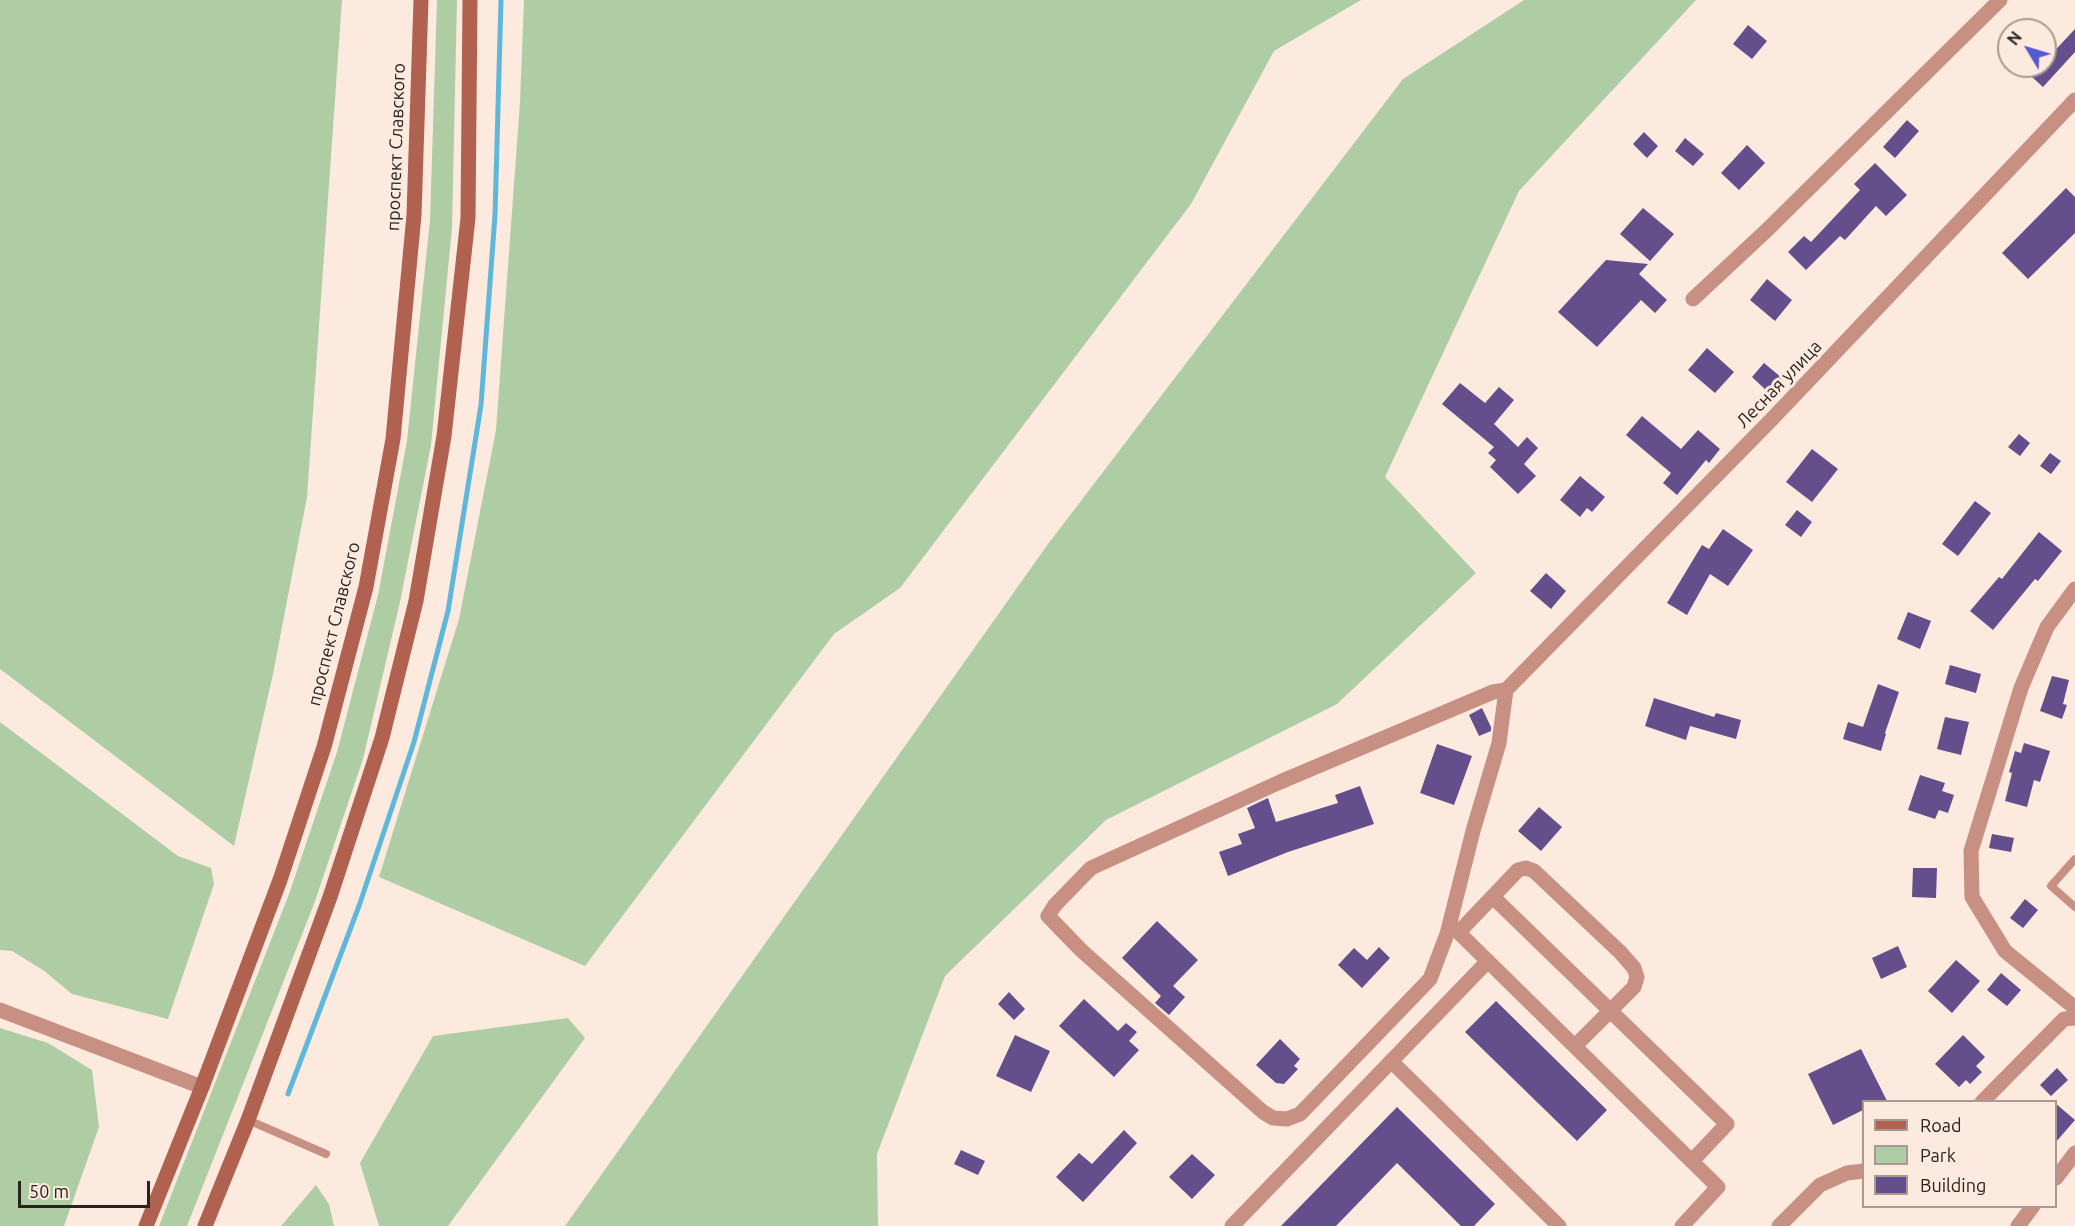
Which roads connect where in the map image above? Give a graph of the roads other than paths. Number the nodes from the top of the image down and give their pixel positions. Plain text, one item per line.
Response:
1 (421, 0) edge
2 (470, 0) edge
3 (2000, 0) edge
4 (2075, 100) edge
5 (1693, 299) dead end
6 (2075, 588) edge
7 (1506, 690) junction
8 (2075, 859) edge
9 (1493, 897) junction
10 (2075, 907) edge
11 (1455, 928) junction
12 (1488, 961) junction
13 (2075, 1008) edge
14 (0, 1010) edge
15 (1610, 1011) junction
16 (2075, 1018) edge
17 (1575, 1046) junction
18 (1391, 1061) junction
19 (202, 1087) junction
20 (1983, 1100) edge
21 (248, 1120) junction
22 (2075, 1153) edge
23 (326, 1154) dead end
24 (1692, 1161) junction
25 (1862, 1170) edge
26 (2057, 1176) edge
27 (2032, 1208) edge
28 (146, 1226) edge
29 (205, 1226) edge
30 (1232, 1226) edge
31 (1559, 1226) edge
32 (1682, 1226) edge
33 (1779, 1226) edge
34 (2018, 1226) edge

1 - 19 main road, проспект Славского
2 - 21 main road
3 - 5 street
4 - 7 street, Лесная улица
6 - 13 street
7 - 11 street
7 - 11 street
8 - 10 lane
9 - 11 street
9 - 15 street
9 - 15 street
11 - 12 street
12 - 17 street
12 - 18 street
14 - 19 street
15 - 17 street
15 - 24 street
16 - 20 street
17 - 24 street
18 - 30 street
18 - 31 street
19 - 28 main road, проспект Славского
21 - 23 lane
21 - 29 main road
22 - 26 street
24 - 32 street
25 - 33 street
27 - 34 street

